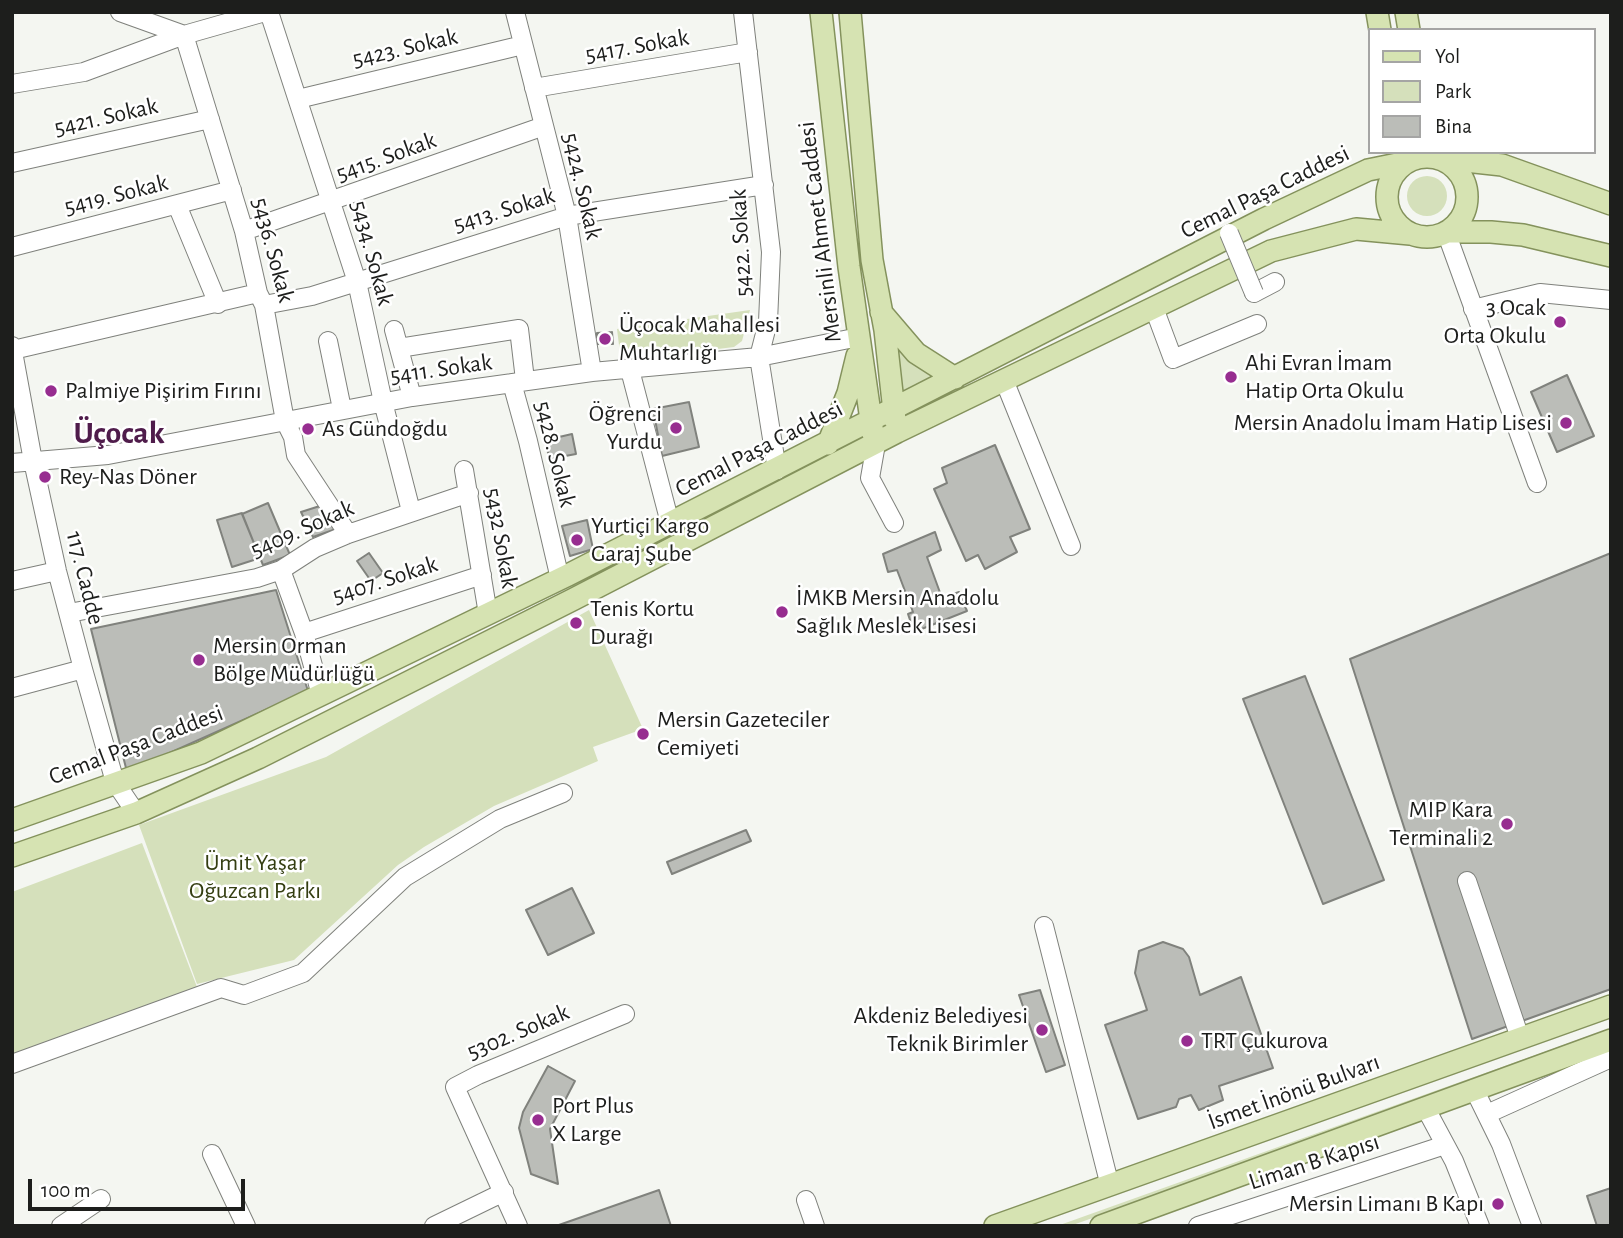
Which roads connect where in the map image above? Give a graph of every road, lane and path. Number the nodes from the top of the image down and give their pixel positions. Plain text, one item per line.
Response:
1 (120, 12) edge
2 (267, 12) edge
3 (515, 12) edge
4 (743, 12) edge
5 (821, 12) edge
6 (850, 12) edge
7 (184, 35) junction
8 (523, 45) junction
9 (748, 51) junction
10 (12, 84) edge
11 (534, 88) junction
12 (298, 99) junction
13 (210, 119) junction
14 (544, 126) junction
15 (1448, 161) edge
16 (12, 163) edge
17 (1396, 165) edge
18 (764, 185) junction
19 (232, 191) junction
20 (332, 202) junction
21 (1611, 204) edge
22 (177, 205) junction
23 (567, 216) junction
24 (1254, 225) junction
25 (244, 231) junction
26 (1446, 232) junction
27 (1410, 234) junction
28 (12, 247) edge
29 (1611, 256) edge
30 (357, 282) junction
31 (1275, 282) dead end
32 (261, 299) junction
33 (1611, 300) edge
34 (218, 304) junction
35 (1154, 308) junction
36 (1473, 309) junction
37 (881, 312) junction
38 (1257, 324) dead end
39 (394, 330) dead end
40 (328, 341) dead end
41 (859, 342) junction
42 (13, 348) edge
43 (399, 348) junction
44 (759, 357) junction
45 (630, 370) junction
46 (592, 372) junction
47 (955, 378) junction
48 (1004, 380) junction
49 (518, 381) junction
50 (412, 397) junction
51 (383, 402) junction
52 (342, 409) junction
53 (893, 409) junction
54 (285, 421) junction
55 (870, 422) junction
56 (897, 432) junction
57 (828, 444) junction
58 (876, 444) junction
59 (33, 461) junction
60 (12, 463) edge
61 (464, 470) dead end
62 (777, 470) junction
63 (1537, 483) dead end
64 (469, 494) junction
65 (411, 512) junction
66 (670, 523) junction
67 (894, 523) dead end
68 (348, 534) junction
69 (1071, 546) dead end
70 (281, 570) junction
71 (57, 571) junction
72 (482, 575) junction
73 (560, 579) junction
74 (12, 582) edge
75 (69, 613) junction
76 (488, 614) junction
77 (304, 632) junction
78 (83, 669) junction
79 (12, 688) edge
80 (321, 695) junction
81 (116, 782) junction
82 (563, 793) dead end
83 (136, 813) junction
84 (12, 820) edge
85 (12, 856) edge
86 (1468, 881) dead end
87 (1044, 926) dead end
88 (1611, 1006) edge
89 (625, 1014) dead end
90 (1520, 1038) junction
91 (1611, 1040) edge
92 (1611, 1058) edge
93 (12, 1065) edge
94 (1474, 1089) junction
95 (1425, 1107) junction
96 (1487, 1114) junction
97 (1445, 1144) junction
98 (212, 1154) dead end
99 (1110, 1186) junction
100 (503, 1192) junction
101 (101, 1199) dead end
102 (806, 1200) dead end
103 (61, 1226) edge
104 (246, 1226) edge
105 (434, 1226) edge
106 (518, 1226) edge
107 (815, 1226) edge
108 (995, 1226) edge
109 (1101, 1226) edge
110 (1198, 1226) edge
111 (1480, 1226) edge
112 (1532, 1226) edge

1 - 7 street
2 - 7 street
2 - 12 street, 5434. Sokak
3 - 8 street, 5424. Sokak
4 - 9 street, 5422. Sokak
5 - 41 main road, Mersinli Ahmet Caddesi
6 - 37 main road, Mersinli Ahmet Caddesi
7 - 10 street
7 - 13 street, 5436. Sokak
8 - 11 street, 5424. Sokak
8 - 12 street, 5423. Sokak
9 - 11 street, 5417. Sokak
9 - 18 street, 5422. Sokak
11 - 14 street, 5424. Sokak
12 - 20 street, 5434. Sokak
13 - 16 street, 5421. Sokak
13 - 19 street, 5436. Sokak
14 - 20 street, 5415. Sokak
14 - 23 street, 5424. Sokak
15 - 17 main road
15 - 21 main road
15 - 26 main road
17 - 24 main road, Cemal Paşa Caddesi
17 - 27 main road
18 - 23 street, 5413. Sokak
18 - 44 street, 5422. Sokak
19 - 22 street, 5419. Sokak
19 - 25 street, 5436. Sokak
20 - 25 street, 5415. Sokak
20 - 30 street, 5434. Sokak
22 - 28 street, 5419. Sokak
22 - 34 street
23 - 30 street, 5413. Sokak
23 - 46 street, 5424. Sokak
24 - 31 street, bridge
24 - 47 main road, Cemal Paşa Caddesi
25 - 32 street, 5436. Sokak
26 - 27 main road
26 - 29 main road
26 - 36 street
27 - 35 main road, Cemal Paşa Caddesi
30 - 32 street, 5413. Sokak
30 - 51 street, 5434. Sokak
32 - 34 street, 5413. Sokak
32 - 54 street, 5436. Sokak
33 - 36 street
34 - 42 street, 5413. Sokak
35 - 38 street
35 - 48 main road, Cemal Paşa Caddesi
36 - 63 street
37 - 47 main road
37 - 53 main road, Mersinli Ahmet Caddesi
39 - 43 street
40 - 52 street
41 - 44 street, 5411. Sokak
41 - 55 main road, Mersinli Ahmet Caddesi
41 - 57 main road
42 - 59 street, 117. Cadde
43 - 49 street, 5428. Sokak
43 - 50 street
44 - 45 street, 5411. Sokak
44 - 62 street, 5422. Sokak
45 - 46 street, 5411. Sokak
45 - 66 street
46 - 49 street, 5411. Sokak
47 - 53 main road, Cemal Paşa Caddesi
48 - 56 main road, Cemal Paşa Caddesi
48 - 69 street
49 - 50 street, 5411. Sokak
49 - 73 street, 5428. Sokak
50 - 51 street, 5411. Sokak
51 - 52 street, 5411. Sokak
51 - 65 street, 5434. Sokak
52 - 54 street, 5411. Sokak
53 - 55 main road, Cemal Paşa Caddesi
53 - 56 main road, Mersinli Ahmet Caddesi
54 - 59 street, 5411. Sokak
54 - 68 street, 5436. Sokak
55 - 57 main road, Cemal Paşa Caddesi
55 - 58 main road, Mersinli Ahmet Caddesi
56 - 58 main road, Cemal Paşa Caddesi
57 - 62 main road, Cemal Paşa Caddesi
58 - 67 street
58 - 83 main road, Cemal Paşa Caddesi
59 - 60 street, 5411. Sokak
59 - 71 street, 117. Cadde
61 - 64 street, 5432 Sokak
62 - 66 main road, Cemal Paşa Caddesi
64 - 65 street, 5409. Sokak
64 - 72 street, 5432 Sokak
65 - 68 street, 5409. Sokak
66 - 73 main road, Cemal Paşa Caddesi
68 - 70 street, 5409. Sokak
70 - 75 street, 5409. Sokak
70 - 77 street
71 - 74 street
71 - 75 street, 117. Cadde
72 - 76 street, 5432 Sokak
72 - 77 street, 5407. Sokak
73 - 76 main road, Cemal Paşa Caddesi
75 - 78 street, 117. Cadde
76 - 80 main road, Cemal Paşa Caddesi
77 - 80 street
78 - 79 street
78 - 81 street, 117. Cadde
80 - 81 main road, Cemal Paşa Caddesi
81 - 83 street, 117. Cadde
81 - 84 main road, Cemal Paşa Caddesi
82 - 93 street
83 - 85 main road, Cemal Paşa Caddesi
86 - 90 street
87 - 99 street
88 - 90 main road, İsmet İnönü Bulvarı
89 - 100 street, 5302. Sokak
90 - 99 main road, İsmet İnönü Bulvarı
91 - 94 main road
92 - 96 street
94 - 95 main road
94 - 96 street
95 - 97 street
95 - 109 main road
96 - 112 street
97 - 110 street, Liman B Kapısı
97 - 111 street
98 - 104 street
99 - 108 main road, İsmet İnönü Bulvarı
100 - 105 street
100 - 106 street, 5302. Sokak
101 - 103 street
102 - 107 street

